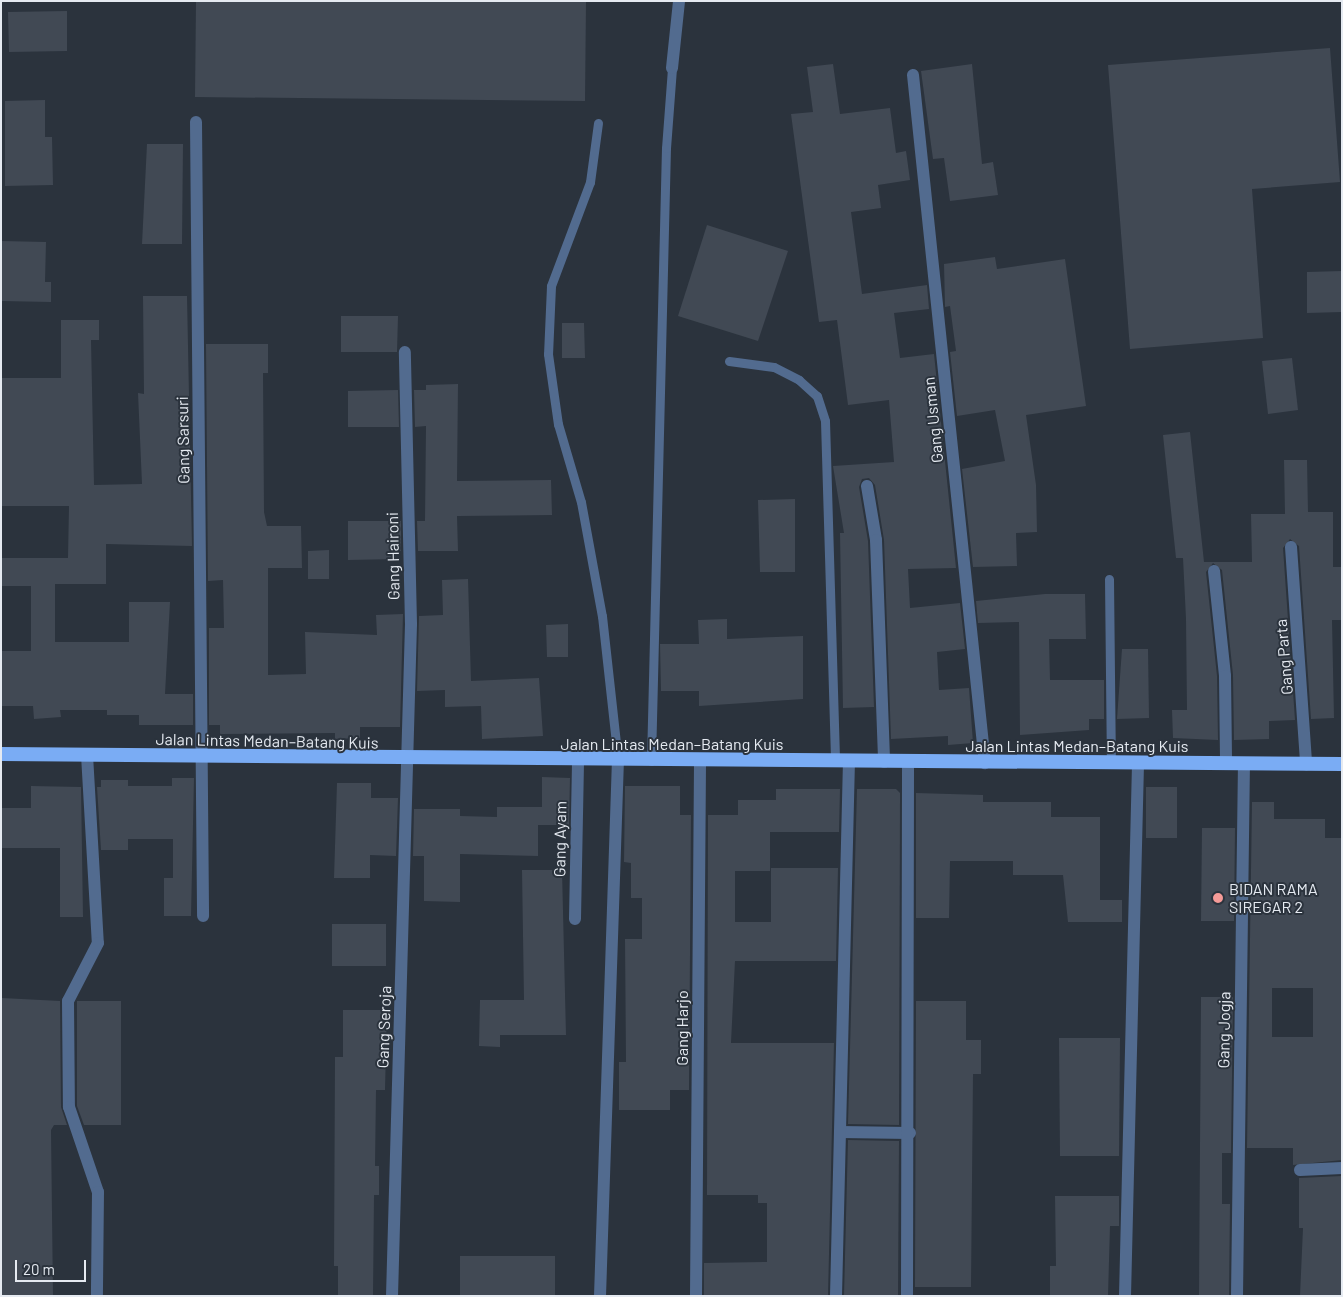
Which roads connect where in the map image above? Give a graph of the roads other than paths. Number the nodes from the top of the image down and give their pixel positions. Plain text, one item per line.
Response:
1 (679, 1) edge
2 (672, 68) joint
3 (913, 74) dead end
4 (196, 122) dead end
5 (598, 123) dead end
6 (405, 352) dead end
7 (729, 361) dead end
8 (867, 486) dead end
9 (1291, 547) dead end
10 (1214, 570) dead end
11 (1109, 579) dead end
12 (1, 754) edge
13 (87, 755) junction
14 (203, 758) junction
15 (408, 760) junction
16 (578, 760) junction
17 (618, 760) junction
18 (651, 761) junction
19 (700, 761) junction
20 (842, 762) junction
21 (884, 762) junction
22 (908, 762) junction
23 (985, 763) junction
24 (1111, 763) junction
25 (1138, 764) junction
26 (1226, 764) junction
27 (1244, 764) junction
28 (1306, 764) junction
29 (1342, 764) edge
30 (203, 916) dead end
31 (575, 919) dead end
32 (840, 1132) junction
33 (910, 1133) junction
34 (1342, 1168) edge
35 (1300, 1170) dead end
36 (97, 1296) edge
37 (392, 1296) edge
38 (600, 1296) edge
39 (696, 1296) edge
40 (836, 1296) edge
41 (907, 1296) edge
42 (1125, 1296) edge
43 (1237, 1296) edge

1 - 2 street
2 - 18 lane
3 - 23 street, Gang Usman
4 - 14 street, Gang Sarsuri
5 - 17 lane
6 - 15 street, Gang Haironi
7 - 20 lane
8 - 21 street
9 - 28 street, Gang Parta
10 - 26 street
11 - 24 lane
12 - 13 highway, Jalan Lintas Medan–Batang Kuis
13 - 14 highway, Jalan Lintas Medan–Batang Kuis
13 - 36 street
14 - 15 highway, Jalan Lintas Medan–Batang Kuis
14 - 30 street, Gang Sarsuri
15 - 16 highway, Jalan Lintas Medan–Batang Kuis
15 - 37 street, Gang Seroja
16 - 17 highway, Jalan Lintas Medan–Batang Kuis
16 - 31 street, Gang Ayam
17 - 18 highway, Jalan Lintas Medan–Batang Kuis
17 - 38 street
18 - 19 highway, Jalan Lintas Medan–Batang Kuis
19 - 20 highway, Jalan Lintas Medan–Batang Kuis
19 - 39 street, Gang Harjo
20 - 21 highway, Jalan Lintas Medan–Batang Kuis
20 - 32 street
21 - 22 highway, Jalan Lintas Medan–Batang Kuis
22 - 23 highway, Jalan Lintas Medan–Batang Kuis
22 - 33 street
23 - 24 highway, Jalan Lintas Medan–Batang Kuis
24 - 25 highway, Jalan Lintas Medan–Batang Kuis
25 - 26 highway, Jalan Lintas Medan–Batang Kuis
25 - 42 street
26 - 27 highway, Jalan Lintas Medan–Batang Kuis
27 - 28 highway, Jalan Lintas Medan–Batang Kuis
27 - 43 street, Gang Jogja
28 - 29 highway, Jalan Lintas Medan–Batang Kuis
32 - 33 street
32 - 40 street
33 - 41 street
34 - 35 street

